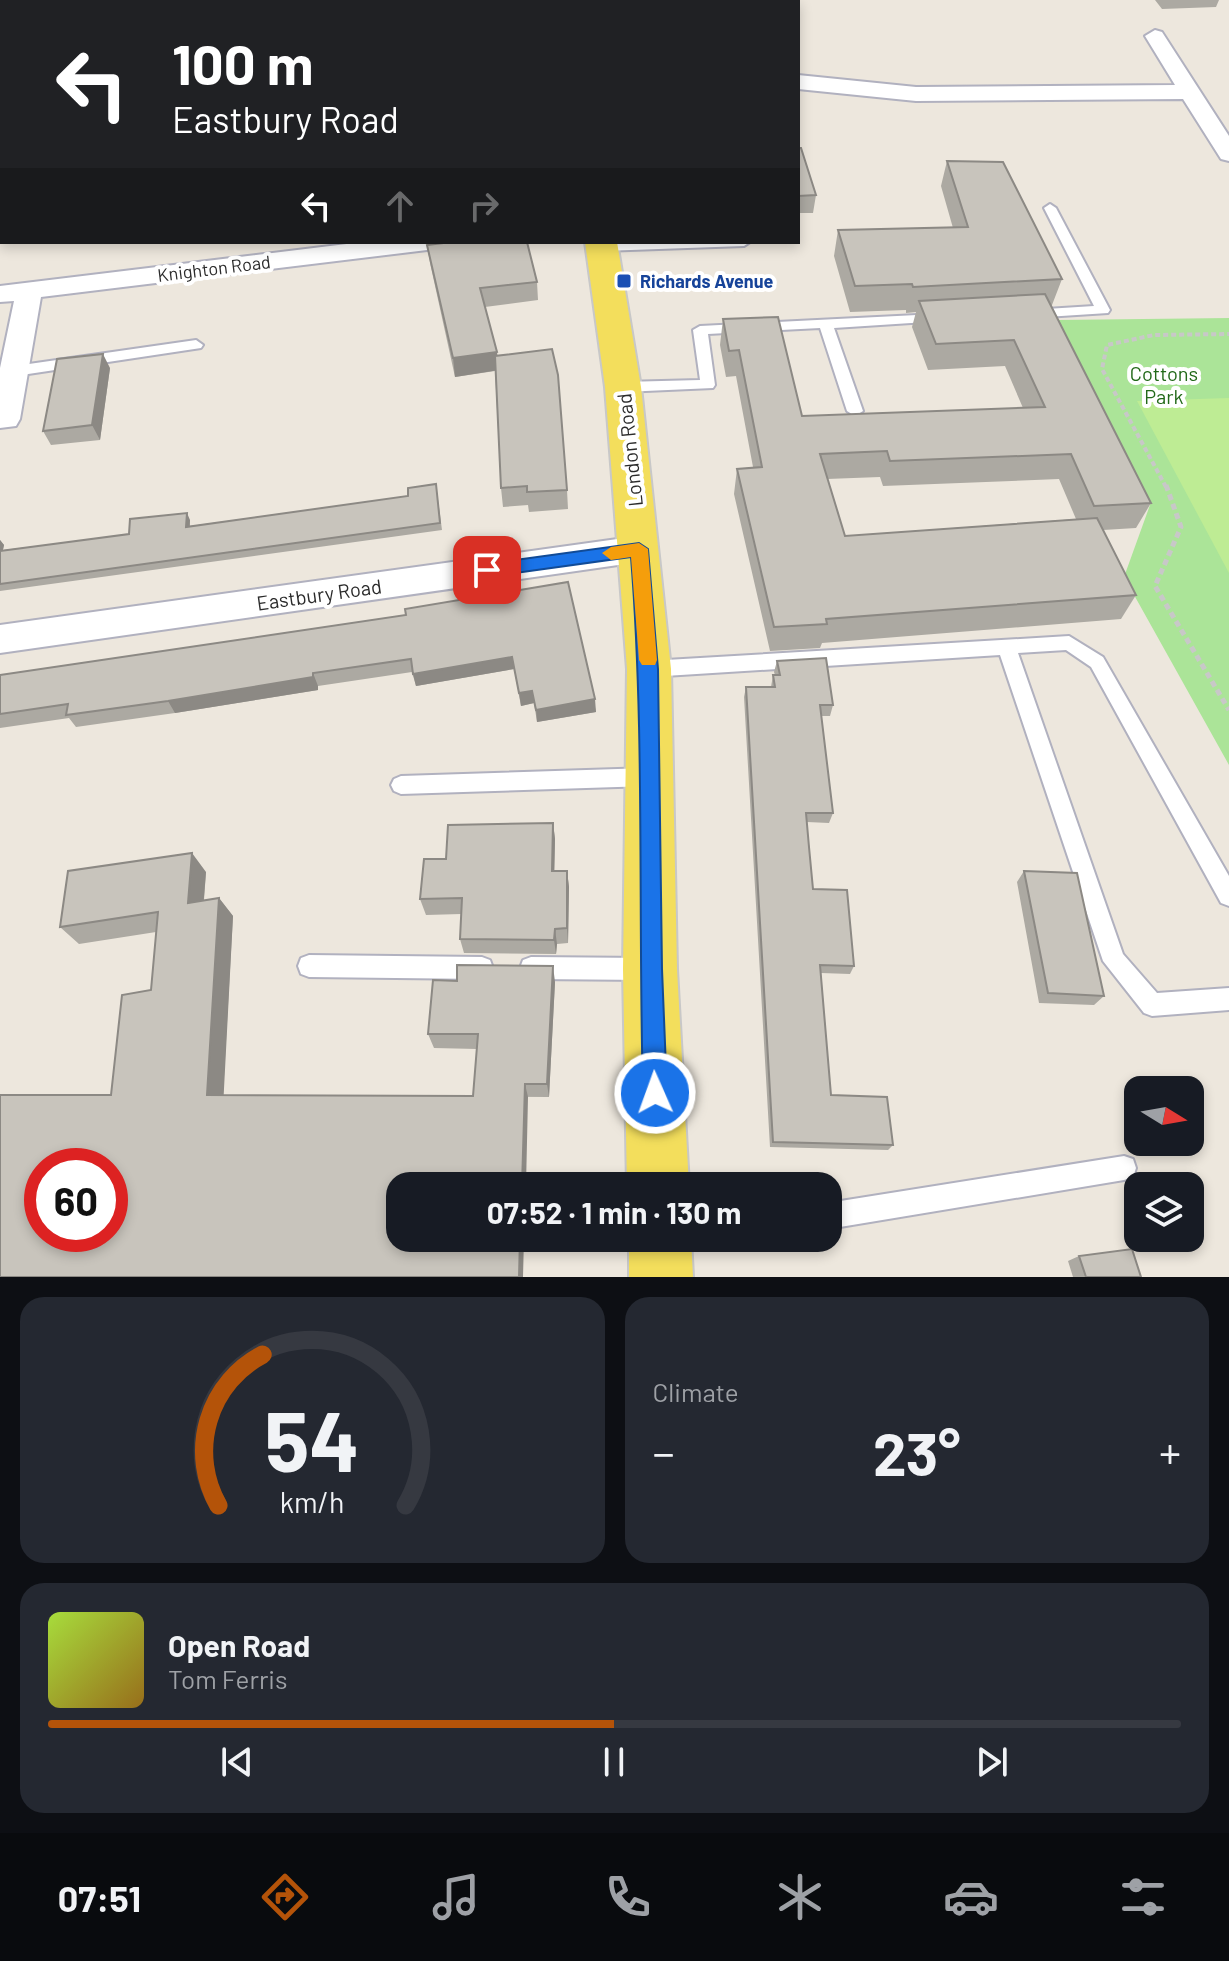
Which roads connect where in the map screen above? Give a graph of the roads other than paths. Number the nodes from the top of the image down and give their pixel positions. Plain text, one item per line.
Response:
1 (1155, 36) dead end
2 (800, 82) edge
3 (1188, 92) junction
4 (1229, 154) edge
5 (1050, 208) dead end
6 (411, 244) edge
7 (649, 244) edge
8 (602, 245) edge
9 (29, 291) junction
10 (0, 294) edge
11 (1016, 314) edge
12 (953, 317) edge
13 (826, 324) junction
14 (196, 345) dead end
15 (15, 371) junction
16 (623, 387) junction
17 (855, 411) edge
18 (5, 419) dead end
19 (639, 549) junction
20 (0, 639) edge
21 (1006, 646) junction
22 (649, 669) junction
23 (649, 777) junction
24 (401, 785) dead end
25 (1229, 896) edge
26 (309, 966) dead end
27 (650, 969) junction
28 (1229, 999) edge
29 (1124, 1168) dead end
30 (660, 1172) edge
31 (842, 1214) edge

1 - 3 street
2 - 3 street
3 - 4 street
5 - 11 lane
6 - 9 street, Knighton Road
7 - 8 lane
8 - 16 main road, London Road
9 - 10 street, Knighton Road
9 - 15 street
12 - 13 lane
13 - 16 lane
13 - 17 lane
14 - 15 lane
15 - 18 street
16 - 19 main road, London Road
19 - 20 street, Eastbury Road
19 - 22 main road, London Road
21 - 22 lane
21 - 25 lane
21 - 28 lane
22 - 23 main road, London Road
23 - 24 lane
23 - 27 main road, London Road
26 - 27 lane
27 - 30 main road, London Road
29 - 31 lane

